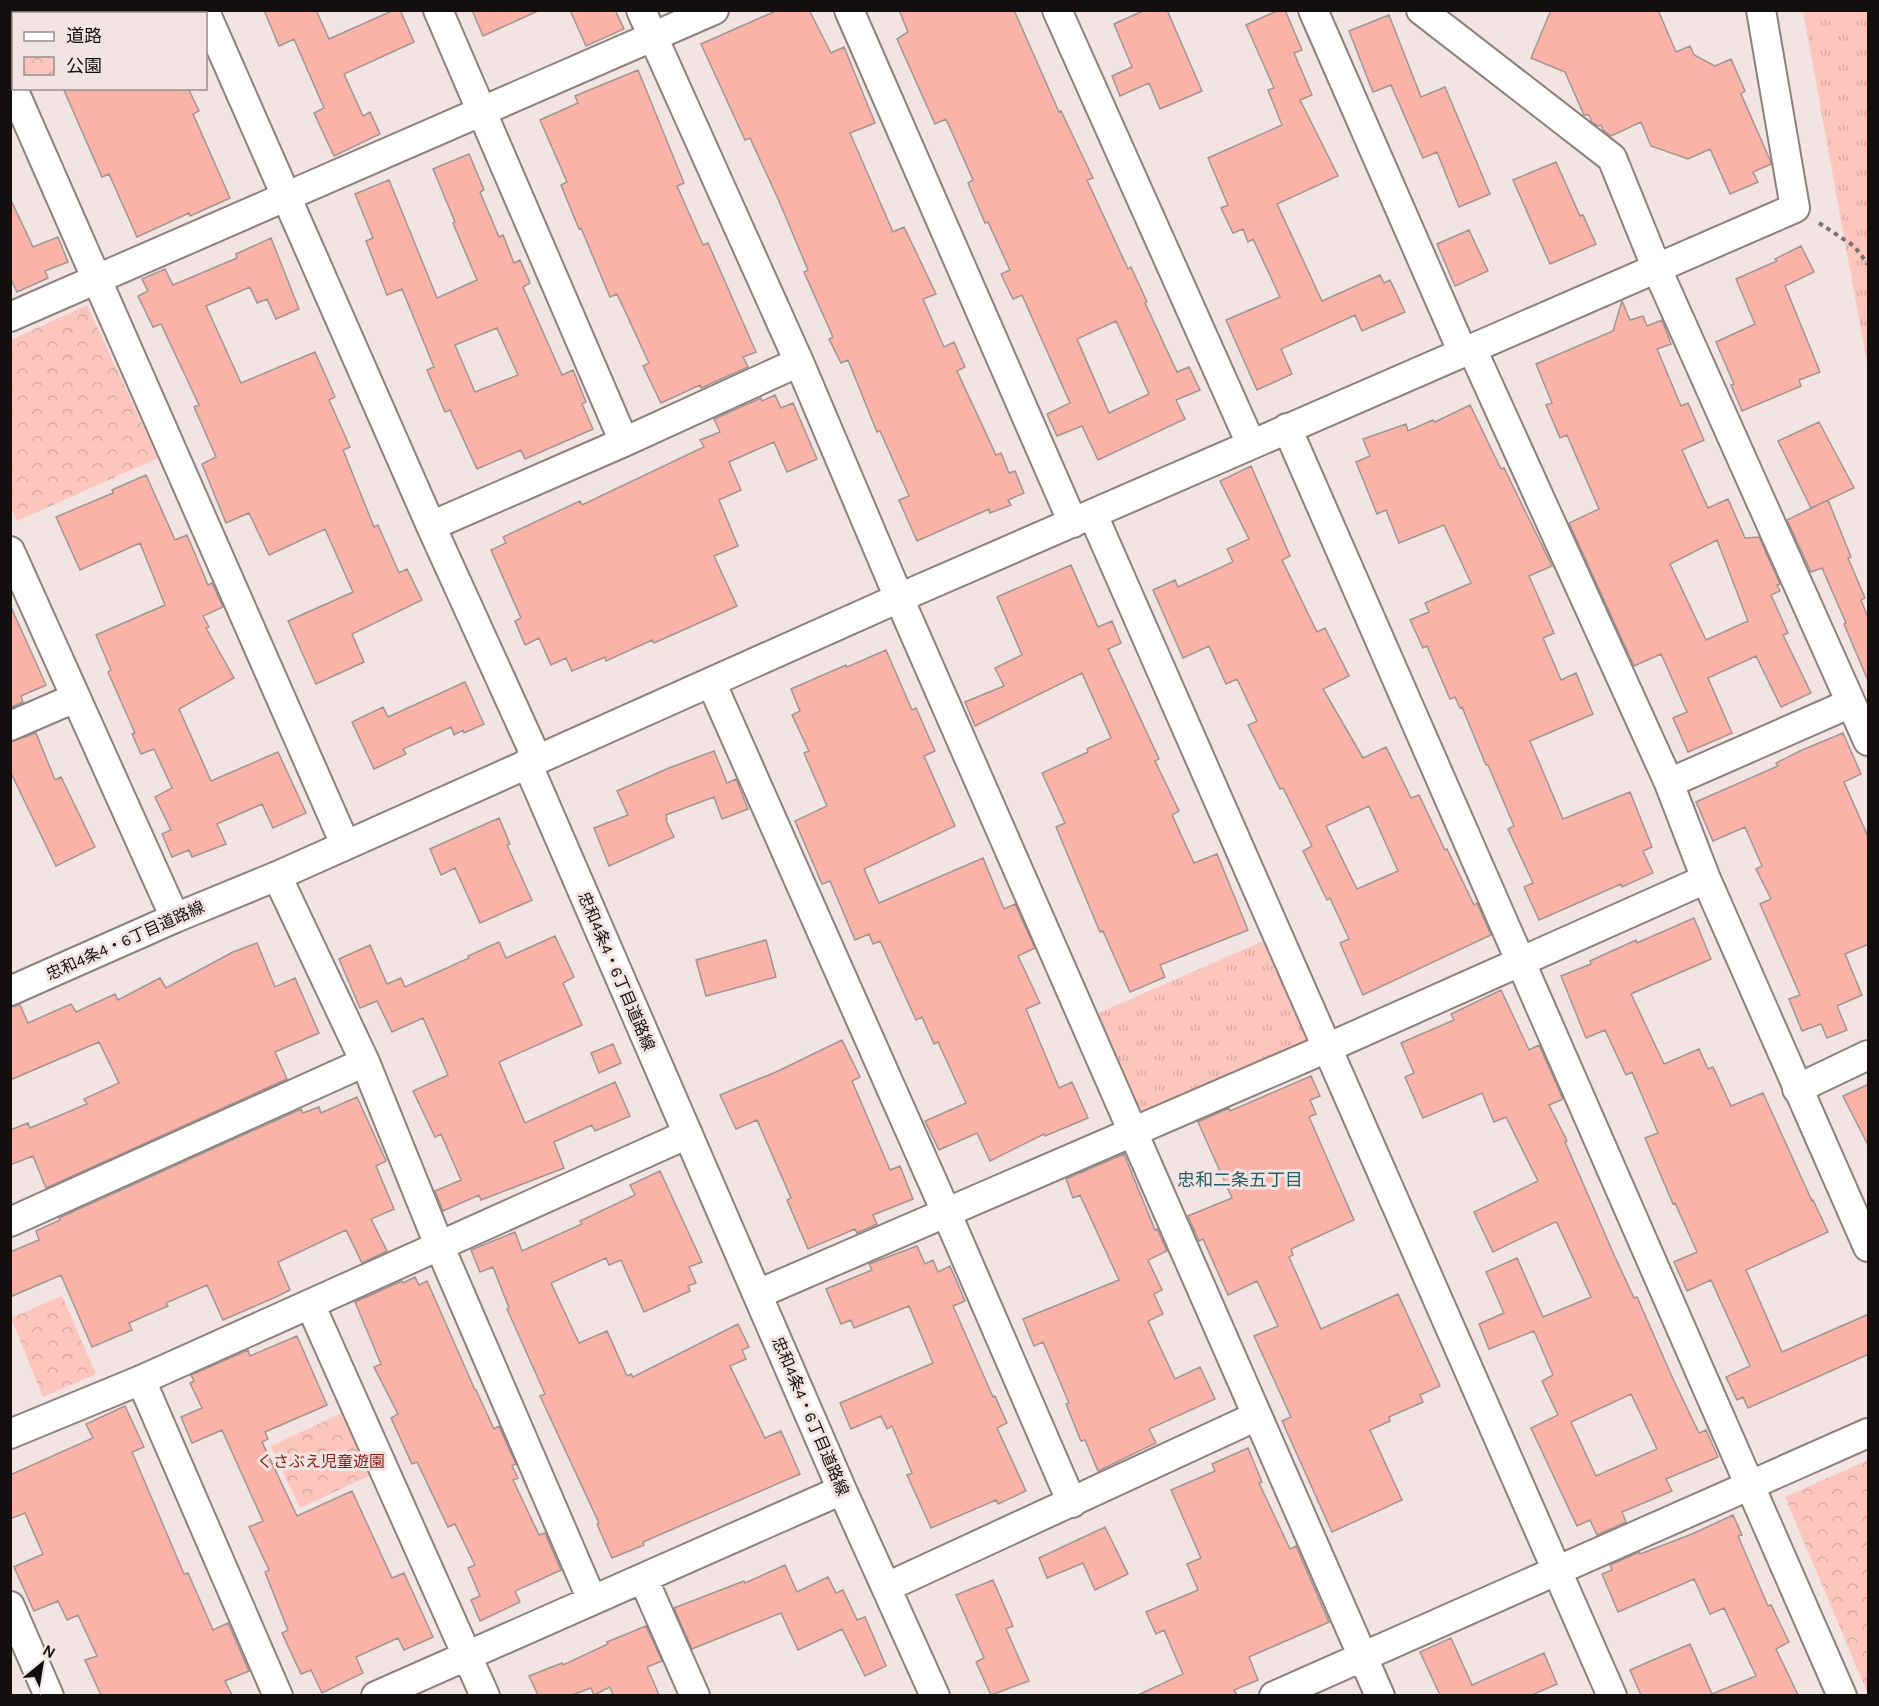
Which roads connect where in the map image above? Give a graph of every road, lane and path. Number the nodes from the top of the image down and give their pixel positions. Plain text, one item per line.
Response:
1 (438, 10) edge
2 (640, 10) edge
3 (714, 10) edge
4 (849, 10) edge
5 (1057, 10) edge
6 (1312, 10) edge
7 (1421, 10) edge
8 (1761, 10) edge
9 (207, 18) edge
10 (652, 38) junction
11 (14, 90) edge
12 (482, 112) junction
13 (286, 198) junction
14 (1795, 207) junction
15 (1869, 264) edge
16 (1658, 268) junction
17 (97, 280) junction
18 (10, 317) edge
19 (1468, 351) junction
20 (799, 362) junction
21 (1287, 428) junction
22 (624, 442) junction
23 (1251, 444) junction
24 (1083, 519) junction
25 (431, 526) junction
26 (10, 551) edge
27 (899, 598) junction
28 (711, 682) junction
29 (75, 698) junction
30 (1851, 703) junction
31 (10, 726) edge
32 (1869, 741) edge
33 (532, 760) junction
34 (1669, 783) junction
35 (345, 844) junction
36 (277, 876) junction
37 (1706, 879) junction
38 (175, 918) junction
39 (1522, 963) junction
40 (10, 991) edge
41 (1327, 1048) junction
42 (1869, 1055) edge
43 (365, 1062) junction
44 (1797, 1089) junction
45 (1133, 1132) junction
46 (687, 1134) junction
47 (946, 1212) junction
48 (10, 1222) edge
49 (439, 1245) junction
50 (1869, 1247) edge
51 (758, 1294) junction
52 (310, 1304) junction
53 (141, 1380) junction
54 (1257, 1416) junction
55 (1869, 1433) edge
56 (10, 1434) edge
57 (1749, 1485) junction
58 (842, 1490) junction
59 (1072, 1503) junction
60 (1557, 1570) junction
61 (643, 1578) junction
62 (887, 1587) junction
63 (592, 1600) junction
64 (10, 1606) edge
65 (468, 1655) junction
66 (1362, 1656) junction
67 (49, 1695) edge
68 (278, 1695) edge
69 (376, 1695) edge
70 (485, 1695) edge
71 (695, 1695) edge
72 (935, 1695) edge
73 (1274, 1695) edge
74 (1380, 1695) edge
75 (1612, 1695) edge
76 (1842, 1695) edge

1 - 12 street
2 - 10 street
3 - 10 street
4 - 24 street
5 - 23 street
6 - 19 street
7 - 16 street
8 - 14 street
9 - 13 street
10 - 12 street
10 - 20 street
11 - 17 street
12 - 13 street
12 - 22 street
13 - 17 street
13 - 25 street
14 - 15 path
14 - 16 street
16 - 19 street
16 - 30 street
17 - 18 street
17 - 35 street
19 - 21 street
19 - 34 street
20 - 22 street
20 - 27 street
21 - 23 street
21 - 39 street
22 - 25 street
23 - 24 street
24 - 27 street
24 - 41 street
25 - 33 street
26 - 29 street
27 - 28 street
27 - 45 street
28 - 33 street
28 - 47 street
29 - 31 street
29 - 38 street
30 - 32 street
30 - 34 street
33 - 35 street, 忠和4条4・6丁目道路線
33 - 46 street, 忠和4条4・6丁目道路線
34 - 37 street
35 - 36 street, 忠和4条4・6丁目道路線
36 - 38 street, 忠和4条4・6丁目道路線
36 - 43 street
37 - 39 street
37 - 44 street
38 - 40 street, 忠和4条4・6丁目道路線
39 - 41 street
39 - 57 street
41 - 45 street
41 - 60 street
42 - 44 street
43 - 48 street
43 - 49 street
44 - 50 street
45 - 47 street
45 - 54 street
46 - 49 street
46 - 51 street, 忠和4条4・6丁目道路線
47 - 51 street
47 - 59 street
49 - 52 street
49 - 63 street
51 - 58 street, 忠和4条4・6丁目道路線
52 - 53 street
52 - 65 street
53 - 56 street
53 - 68 street
54 - 59 street
54 - 66 street
55 - 57 street
57 - 60 street
57 - 76 street
58 - 61 street
58 - 62 street, 忠和4条4・6丁目道路線
59 - 62 street
60 - 66 street
60 - 75 street
61 - 63 street
61 - 71 street
62 - 72 street, 忠和4条4・6丁目道路線
63 - 65 street
64 - 67 street
65 - 69 street
65 - 70 street
66 - 73 street
66 - 74 street

